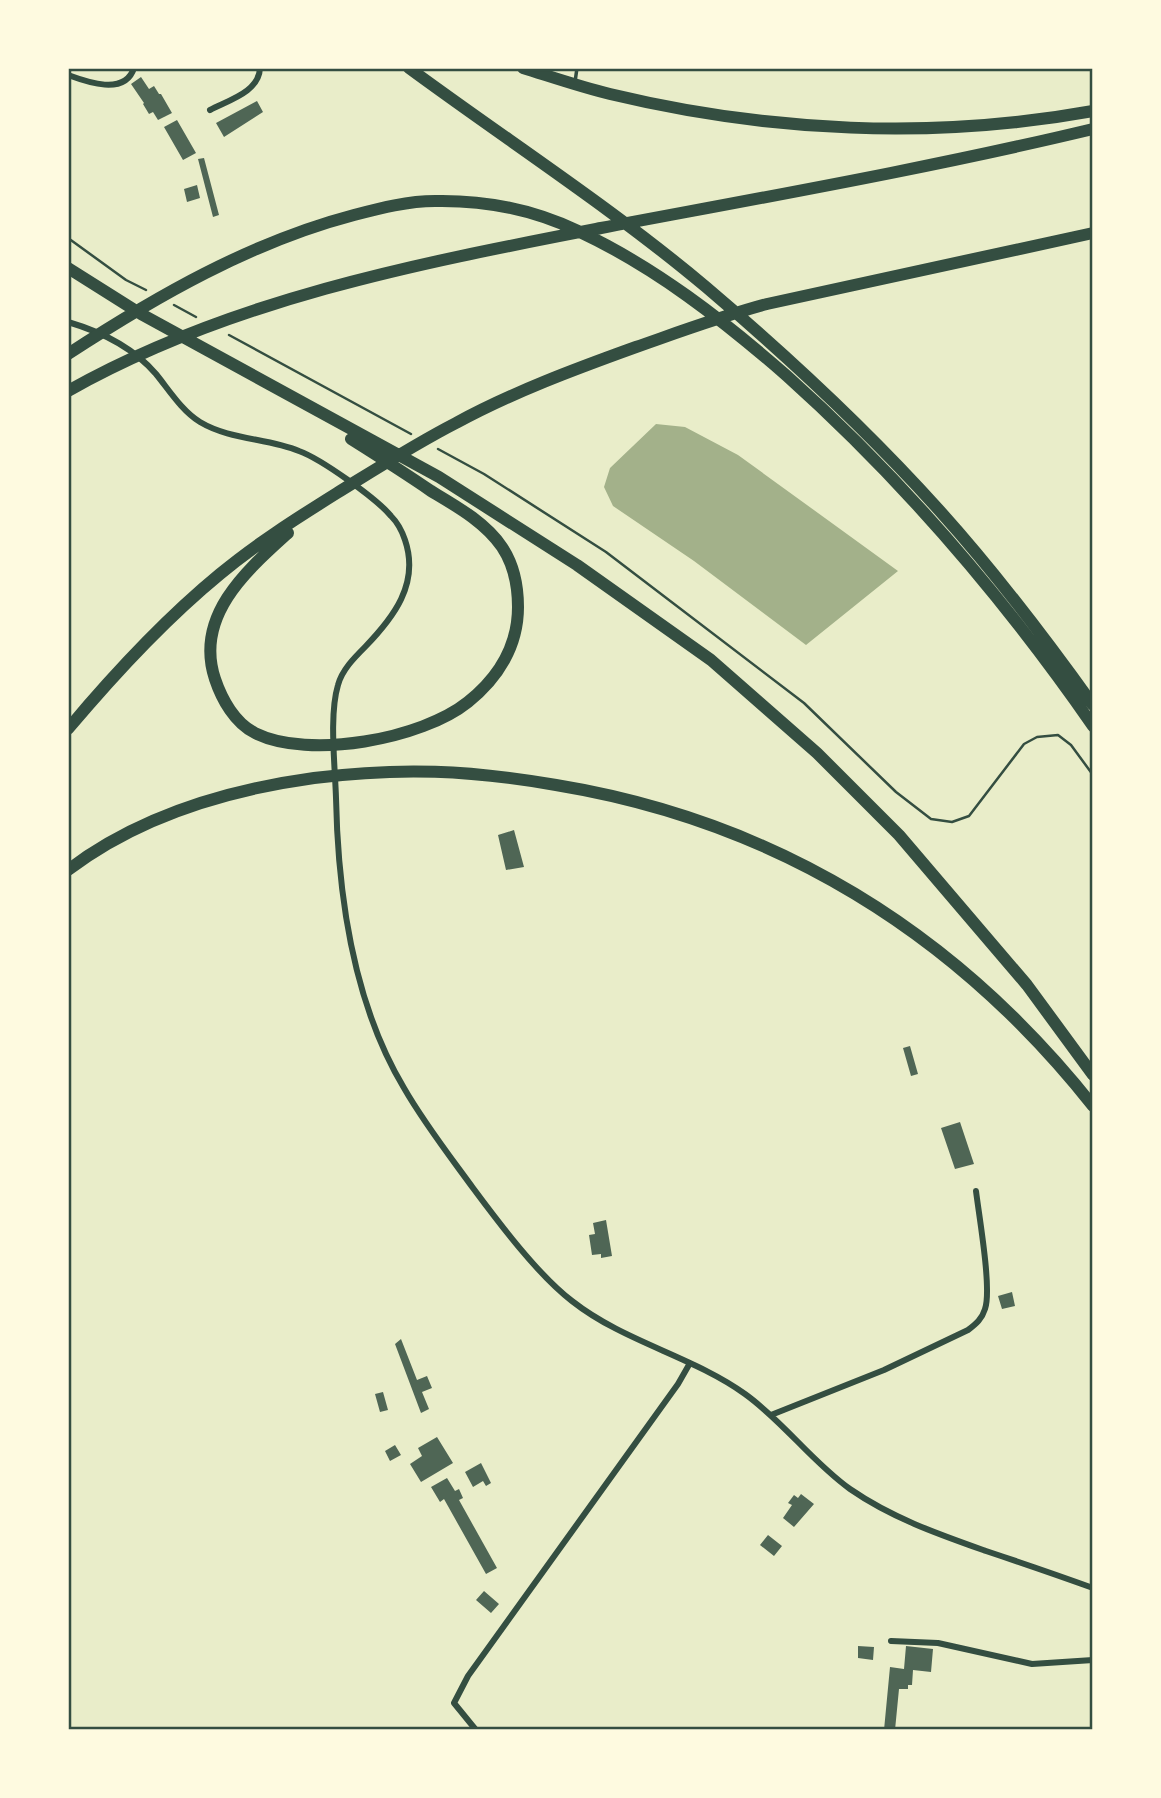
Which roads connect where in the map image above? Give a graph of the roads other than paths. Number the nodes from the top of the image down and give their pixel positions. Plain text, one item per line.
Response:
1 (134, 68) edge
2 (260, 68) edge
3 (409, 68) edge
4 (523, 68) edge
5 (577, 68) edge
6 (68, 75) edge
7 (575, 84) junction
8 (210, 110) dead end
9 (1093, 111) edge
10 (1093, 130) edge
11 (1093, 233) edge
12 (68, 268) edge
13 (68, 323) edge
14 (68, 354) edge
15 (268, 385) junction
16 (68, 391) edge
17 (326, 500) junction
18 (1093, 705) edge
19 (1093, 726) edge
20 (68, 729) edge
21 (68, 870) edge
22 (1093, 1075) edge
23 (1093, 1106) edge
24 (976, 1191) dead end
25 (690, 1363) junction
26 (771, 1415) junction
27 (1093, 1588) edge
28 (891, 1642) dead end
29 (1093, 1660) edge
30 (476, 1730) edge

1 - 6 street
2 - 8 street
3 - 18 highway
4 - 7 highway
5 - 7 lane
7 - 9 highway
10 - 16 highway
11 - 17 highway
12 - 15 highway
13 - 25 street
14 - 19 highway
15 - 17 highway
15 - 22 highway
17 - 20 highway
21 - 23 highway
24 - 26 street
25 - 26 street
25 - 30 street
26 - 27 street
28 - 29 street

